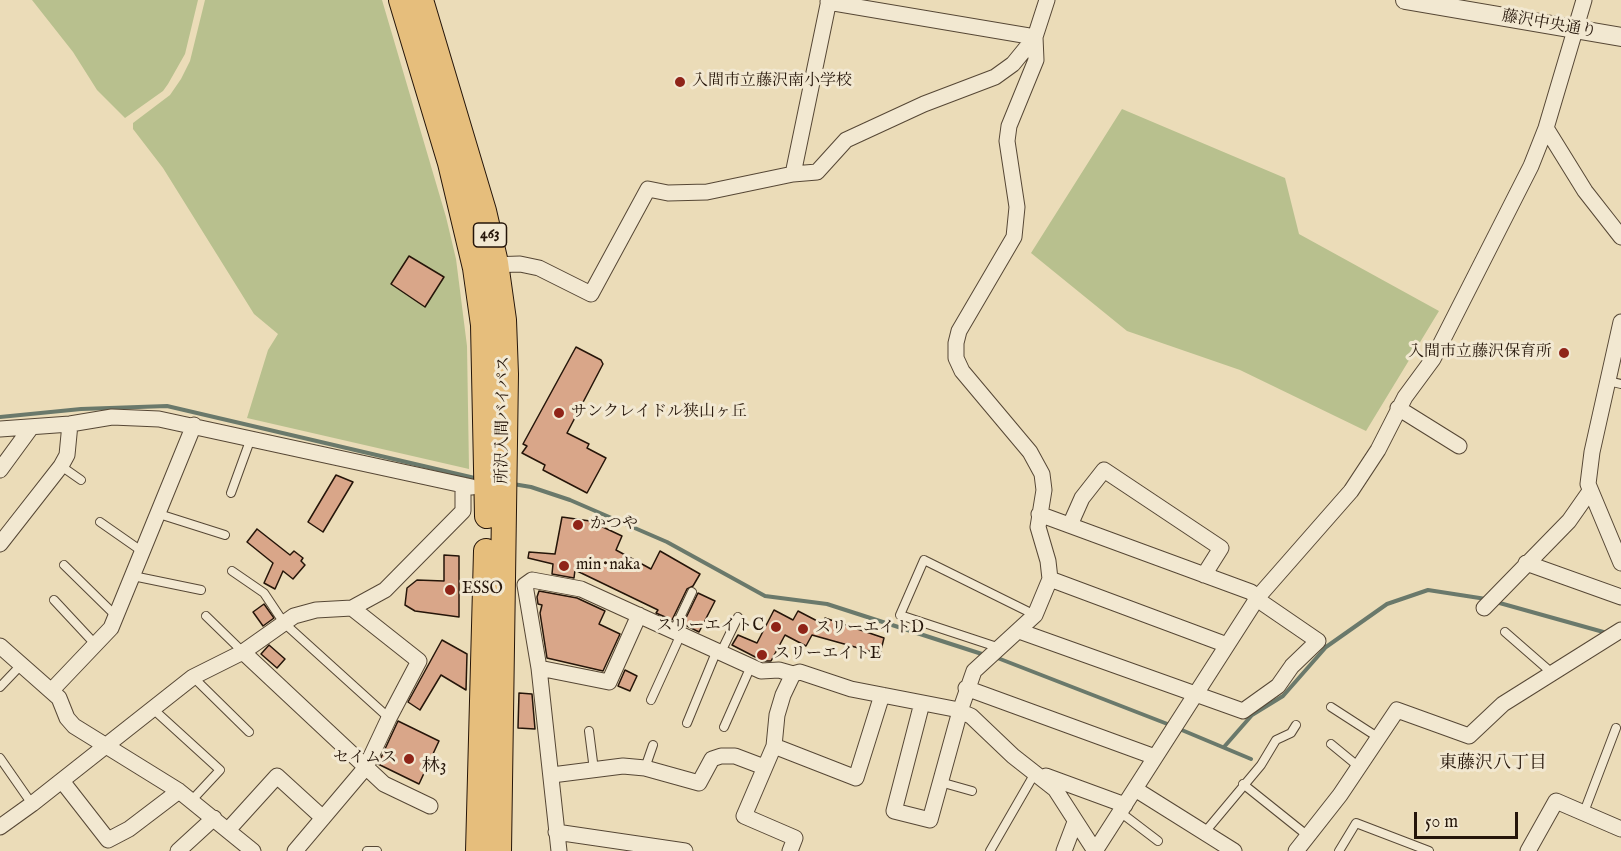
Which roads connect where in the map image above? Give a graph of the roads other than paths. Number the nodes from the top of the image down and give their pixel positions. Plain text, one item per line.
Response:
1 (401, 0) edge
2 (421, 0) edge
3 (1047, 0) edge
4 (1405, 0) edge
5 (1584, 0) edge
6 (829, 1) edge
7 (1576, 30) junction
8 (1035, 37) junction
9 (1621, 37) edge
10 (1545, 128) junction
11 (794, 174) junction
12 (1621, 237) edge
13 (486, 266) junction
14 (1621, 322) edge
15 (1614, 383) edge
16 (1398, 408) junction
17 (70, 424) junction
18 (194, 425) junction
19 (0, 429) edge
20 (30, 429) junction
21 (251, 438) junction
22 (1459, 446) dead end
23 (61, 466) junction
24 (0, 470) edge
25 (81, 480) dead end
26 (463, 485) junction
27 (493, 486) junction
28 (1590, 491) junction
29 (231, 493) dead end
30 (159, 514) junction
31 (1038, 514) junction
32 (100, 522) dead end
33 (1070, 525) junction
34 (225, 535) dead end
35 (0, 544) edge
36 (143, 552) junction
37 (1621, 562) edge
38 (1526, 563) junction
39 (64, 565) dead end
40 (232, 571) dead end
41 (1204, 575) junction
42 (133, 576) junction
43 (1050, 579) junction
44 (201, 590) dead end
45 (692, 592) dead end
46 (1258, 597) junction
47 (1621, 597) edge
48 (54, 600) dead end
49 (352, 608) junction
50 (1484, 608) dead end
51 (639, 615) junction
52 (1035, 615) junction
53 (116, 616) junction
54 (206, 616) dead end
55 (738, 617) dead end
56 (284, 623) junction
57 (1621, 630) edge
58 (1019, 631) junction
59 (678, 632) junction
60 (1505, 632) dead end
61 (501, 635) junction
62 (532, 636) junction
63 (95, 644) junction
64 (1227, 645) junction
65 (0, 646) edge
66 (998, 649) junction
67 (719, 651) junction
68 (243, 652) junction
69 (21, 665) junction
70 (751, 666) junction
71 (539, 668) junction
72 (1552, 673) junction
73 (793, 674) junction
74 (194, 677) junction
75 (0, 687) edge
76 (966, 688) junction
77 (51, 691) junction
78 (1195, 694) junction
79 (882, 695) junction
80 (651, 700) dead end
81 (922, 703) junction
82 (1332, 707) dead end
83 (153, 709) junction
84 (960, 711) junction
85 (388, 718) junction
86 (687, 723) dead end
87 (1296, 725) dead end
88 (724, 727) dead end
89 (1616, 728) dead end
90 (589, 731) dead end
91 (249, 732) dead end
92 (1379, 738) junction
93 (1331, 744) dead end
94 (106, 746) junction
95 (653, 746) dead end
96 (774, 746) junction
97 (1155, 757) junction
98 (0, 758) edge
99 (366, 767) junction
100 (764, 767) junction
101 (1359, 767) junction
102 (645, 768) junction
103 (594, 770) junction
104 (1035, 772) junction
105 (552, 775) junction
106 (62, 781) junction
107 (940, 782) junction
108 (1243, 784) junction
109 (1135, 789) junction
110 (179, 790) junction
111 (972, 791) dead end
112 (192, 800) junction
113 (32, 804) junction
114 (429, 806) dead end
115 (1122, 808) junction
116 (1584, 812) junction
117 (214, 818) junction
118 (323, 818) junction
119 (1076, 822) junction
120 (0, 827) edge
121 (1621, 829) edge
122 (228, 830) junction
123 (556, 832) junction
124 (1205, 832) junction
125 (1308, 836) junction
126 (1158, 841) dead end
127 (1409, 848) edge
128 (247, 849) edge
129 (1228, 849) edge
130 (178, 851) edge
131 (295, 851) edge
132 (367, 851) edge
133 (377, 851) edge
134 (478, 851) edge
135 (499, 851) edge
136 (559, 851) edge
137 (685, 851) edge
138 (790, 851) edge
139 (990, 851) edge
140 (1064, 851) edge
141 (1296, 851) edge
142 (1339, 851) edge
143 (1429, 851) edge
144 (1528, 851) edge

1 - 13 highway, 所沢入間バイパス / 463
2 - 13 highway, 所沢入間バイパス / 463
3 - 8 street
4 - 7 street, 藤沢中央通り
5 - 7 street
6 - 8 street
6 - 11 street
7 - 9 street, 藤沢中央通り
7 - 10 street
8 - 11 street
8 - 31 street
10 - 12 street
10 - 16 street
11 - 13 street
13 - 27 highway, 所沢入間バイパス / 463
14 - 15 street
15 - 28 street
16 - 22 street
16 - 46 street
17 - 18 street
17 - 20 street
17 - 23 street
18 - 21 street
18 - 30 street
19 - 20 street
20 - 24 street
21 - 26 street
21 - 29 lane
23 - 25 lane
23 - 35 street
26 - 27 street
26 - 49 street
27 - 61 highway, 所沢入間バイパス / 463
27 - 134 highway, 所沢入間バイパス / 463
28 - 37 street
28 - 38 street
30 - 34 lane
30 - 36 street
31 - 33 street
31 - 43 street
32 - 36 lane
33 - 41 street
33 - 41 street
36 - 42 street
38 - 47 street
38 - 50 street
39 - 53 lane
40 - 56 lane
41 - 46 street
42 - 44 lane
42 - 53 street
43 - 52 street
43 - 64 street
45 - 59 lane
46 - 64 street
46 - 78 street
48 - 63 lane
49 - 56 street
49 - 85 street
51 - 59 street
51 - 62 street
51 - 71 street
52 - 58 street
52 - 66 lane
53 - 63 street
54 - 68 lane
55 - 67 lane
56 - 68 street
56 - 85 lane
57 - 72 street
58 - 66 street
58 - 78 street
59 - 67 street
59 - 80 lane
60 - 72 lane
61 - 62 street
61 - 135 highway, 所沢入間バイパス / 463
62 - 71 street
63 - 77 street
64 - 78 street
65 - 69 street
66 - 76 street
67 - 70 street
67 - 86 lane
68 - 74 street
68 - 99 street
69 - 75 lane
69 - 77 street
70 - 73 street
70 - 88 lane
71 - 105 street
72 - 92 street
73 - 79 street
73 - 96 street
74 - 83 street
74 - 91 lane
76 - 84 street
76 - 97 street
77 - 94 street
78 - 97 street
79 - 81 street
79 - 96 street
81 - 84 street
81 - 107 street
82 - 92 lane
83 - 94 street
83 - 112 lane
84 - 104 street
84 - 107 street
85 - 99 street
87 - 108 lane
89 - 116 lane
90 - 103 lane
92 - 101 street
93 - 101 lane
94 - 106 street
94 - 110 street
95 - 102 lane
96 - 100 street
97 - 109 street
98 - 113 lane
99 - 114 street
99 - 118 street
100 - 102 street
100 - 138 street
101 - 125 street
102 - 103 street
103 - 105 street
104 - 115 street
104 - 119 street
104 - 139 lane
105 - 123 street
106 - 110 street
106 - 113 street
107 - 111 lane
108 - 124 lane
108 - 125 lane
109 - 115 street
109 - 124 street
110 - 112 street
112 - 117 street
113 - 120 street
115 - 119 street
115 - 126 lane
116 - 121 street
116 - 144 street
117 - 122 street
117 - 130 street
118 - 122 street
118 - 131 street
119 - 140 street
122 - 128 street
123 - 136 street
123 - 137 street
124 - 129 street
125 - 141 street
127 - 142 lane
127 - 143 lane
132 - 133 lane

